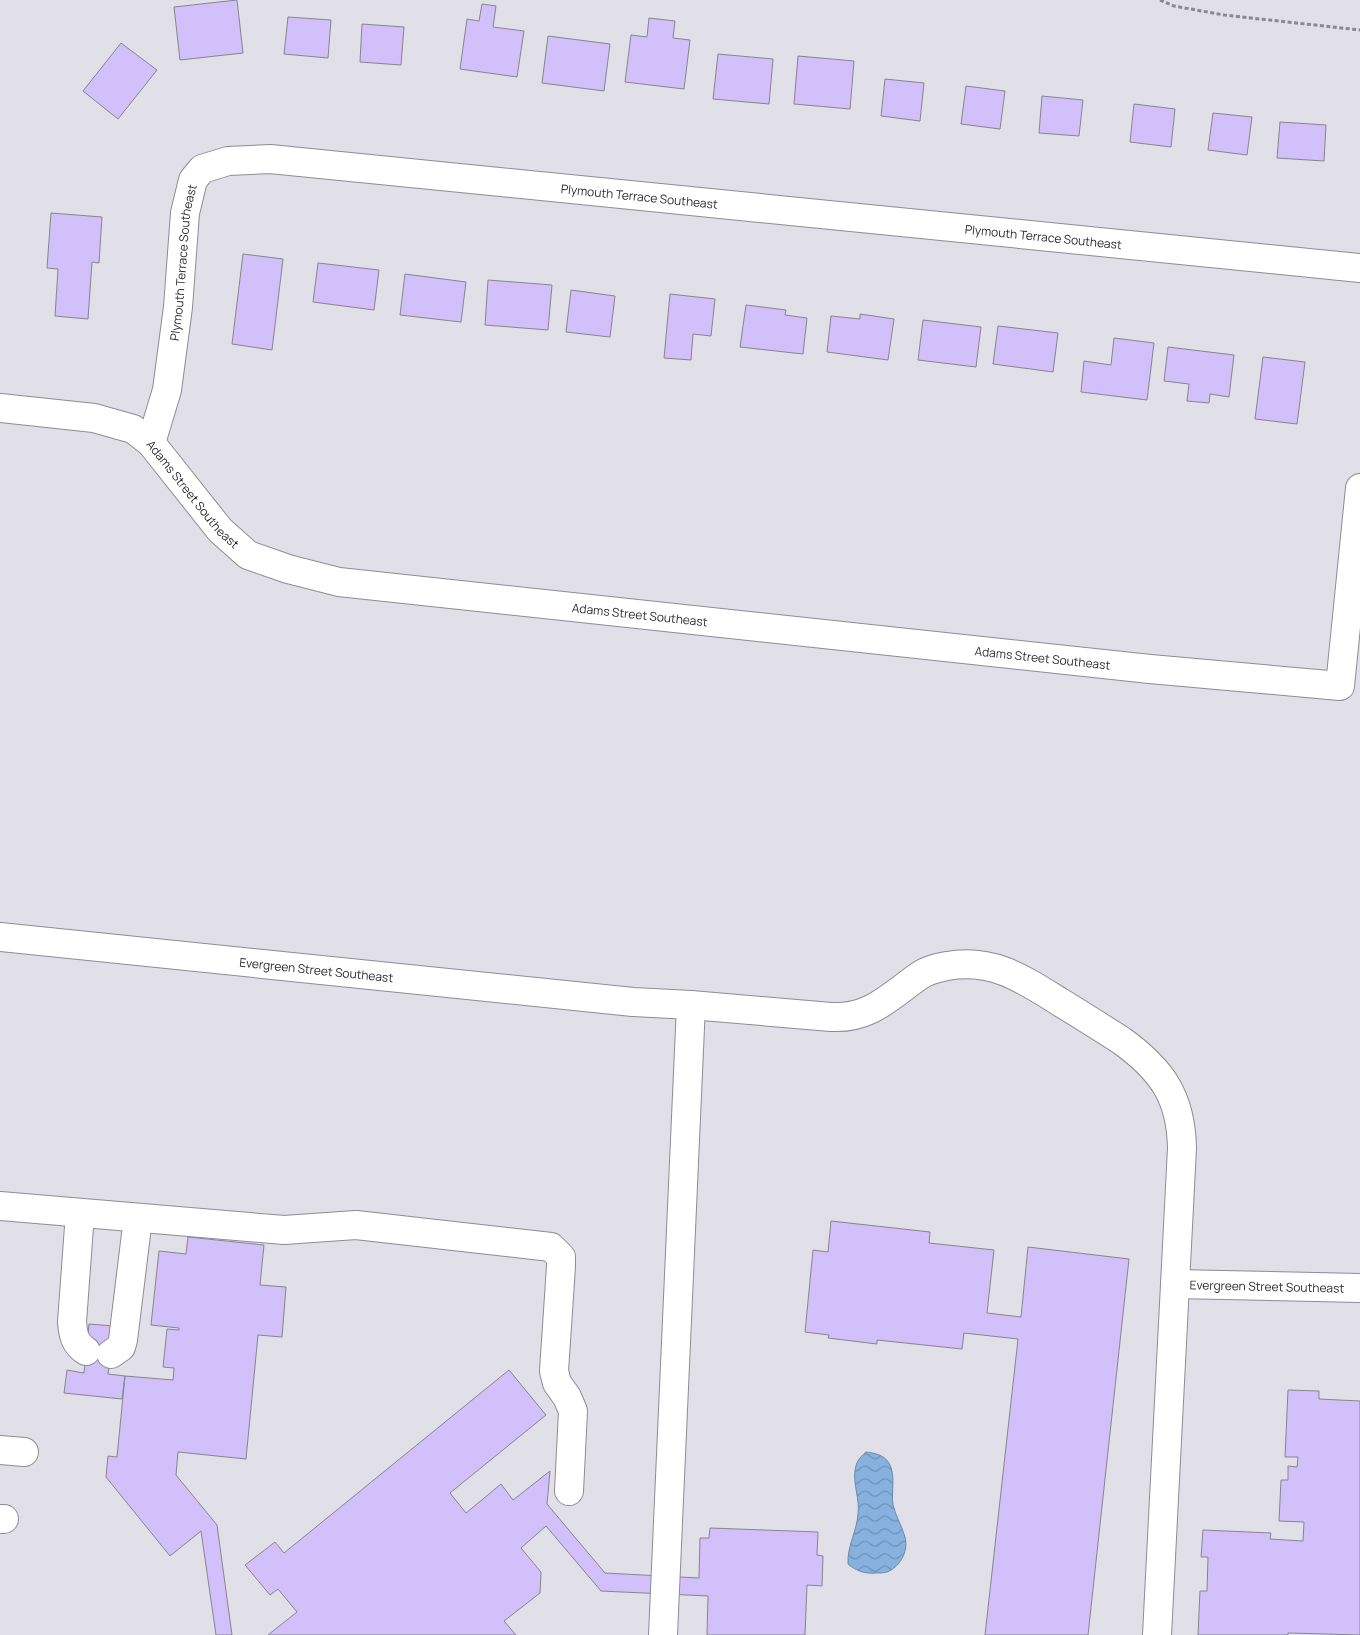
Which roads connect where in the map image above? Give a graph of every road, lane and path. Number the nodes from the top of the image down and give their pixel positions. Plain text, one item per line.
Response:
1 (1160, 0) edge
2 (1360, 30) edge
3 (1360, 268) edge
4 (0, 408) edge
5 (151, 443) junction
6 (1360, 488) edge
7 (0, 937) edge
8 (691, 1006) junction
9 (0, 1206) edge
10 (80, 1213) junction
11 (138, 1218) junction
12 (1175, 1284) junction
13 (1360, 1288) edge
14 (569, 1491) dead end
15 (663, 1635) edge
16 (1157, 1635) edge

1 - 2 path
3 - 5 street, Plymouth Terrace Southeast
4 - 5 street, Adams Street Southeast
5 - 6 street, Adams Street Southeast
7 - 8 street, Evergreen Street Southeast
8 - 12 street, Evergreen Street Southeast
8 - 15 street
9 - 10 street
10 - 11 street
10 - 11 street
11 - 14 street
12 - 13 street, Evergreen Street Southeast
12 - 16 street, Evergreen Street Southeast

